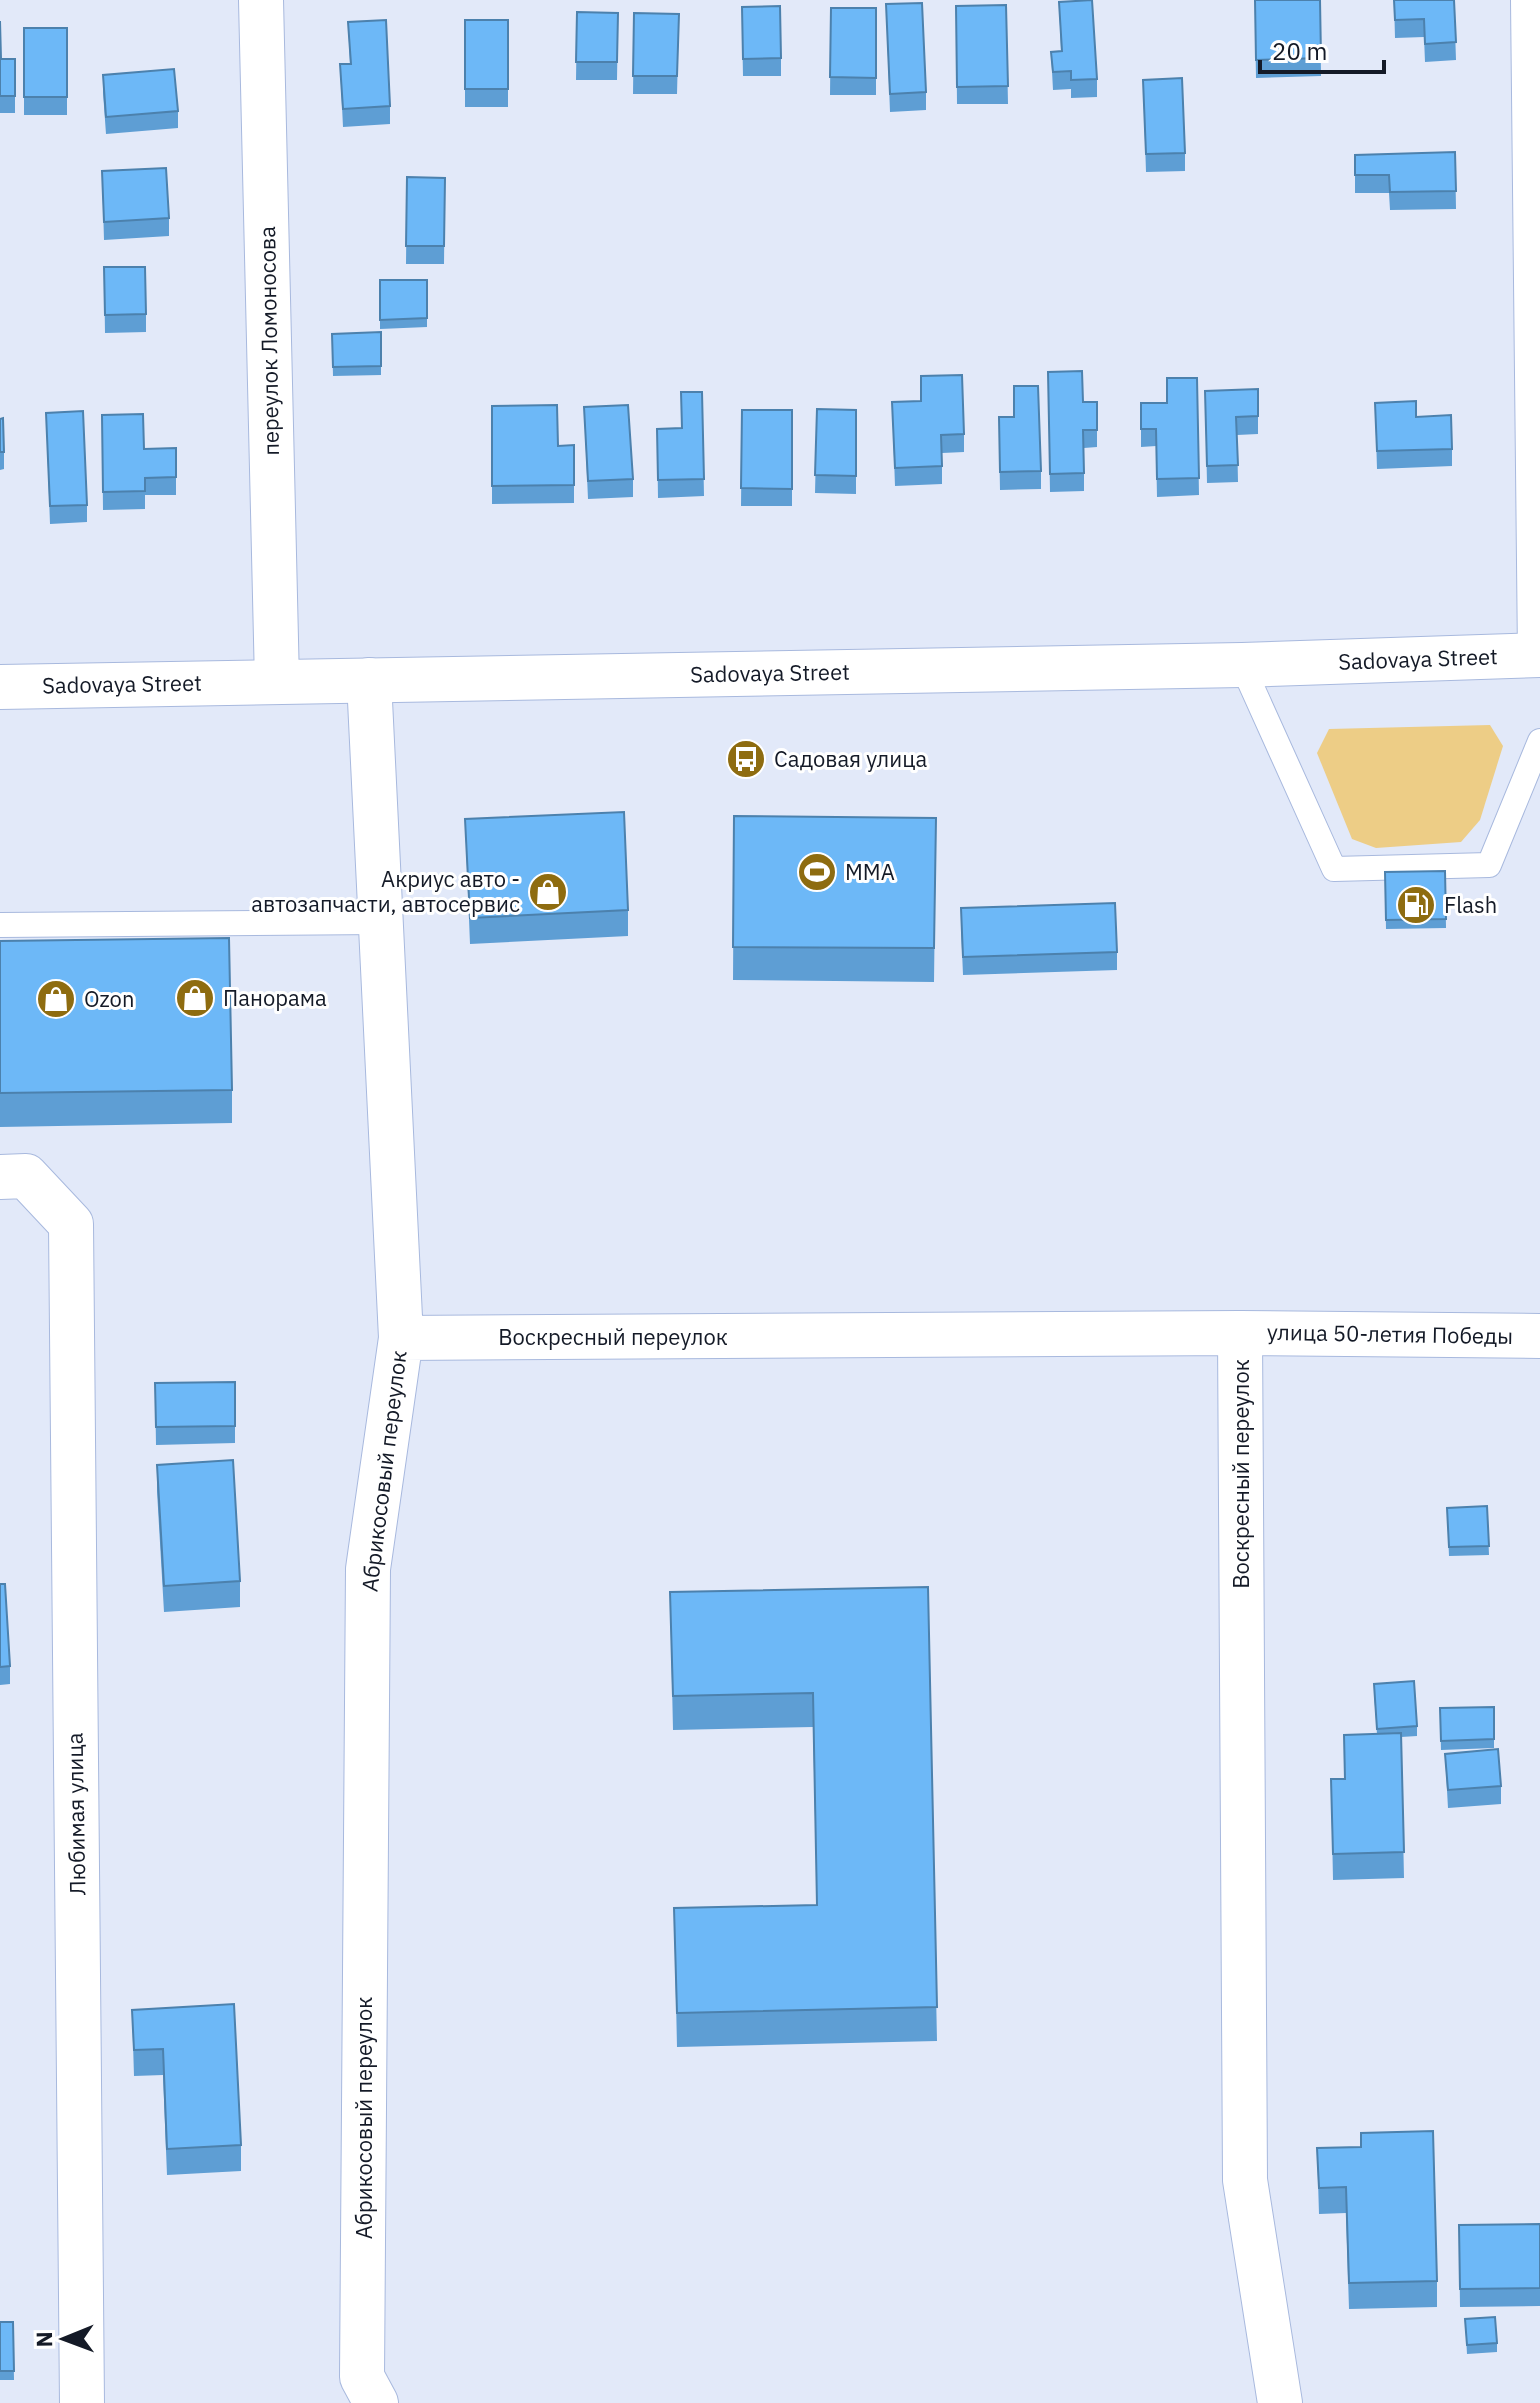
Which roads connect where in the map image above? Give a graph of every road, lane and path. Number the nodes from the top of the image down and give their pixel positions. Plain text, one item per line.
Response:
1 (261, 0) edge
2 (1533, 0) edge
3 (1540, 655) edge
4 (1242, 665) junction
5 (369, 680) junction
6 (277, 682) junction
7 (0, 687) edge
8 (1540, 741) edge
9 (381, 922) junction
10 (0, 925) edge
11 (0, 1177) edge
12 (1240, 1333) junction
13 (1540, 1336) edge
14 (401, 1338) junction
15 (82, 2403) edge
16 (376, 2403) edge
17 (1280, 2403) edge

1 - 6 street, переулок Ломоносова
2 - 3 street
3 - 4 street, Sadovaya Street
4 - 5 street, Sadovaya Street
4 - 8 lane
5 - 6 street, Sadovaya Street
5 - 9 street, Абрикосовый переулок
6 - 7 street, Sadovaya Street
9 - 10 lane
9 - 14 street, Абрикосовый переулок
11 - 15 street, Любимая улица
12 - 13 street, улица 50-летия Победы
12 - 14 street, Воскресный переулок
12 - 17 street, Воскресный переулок
14 - 16 street, Абрикосовый переулок

